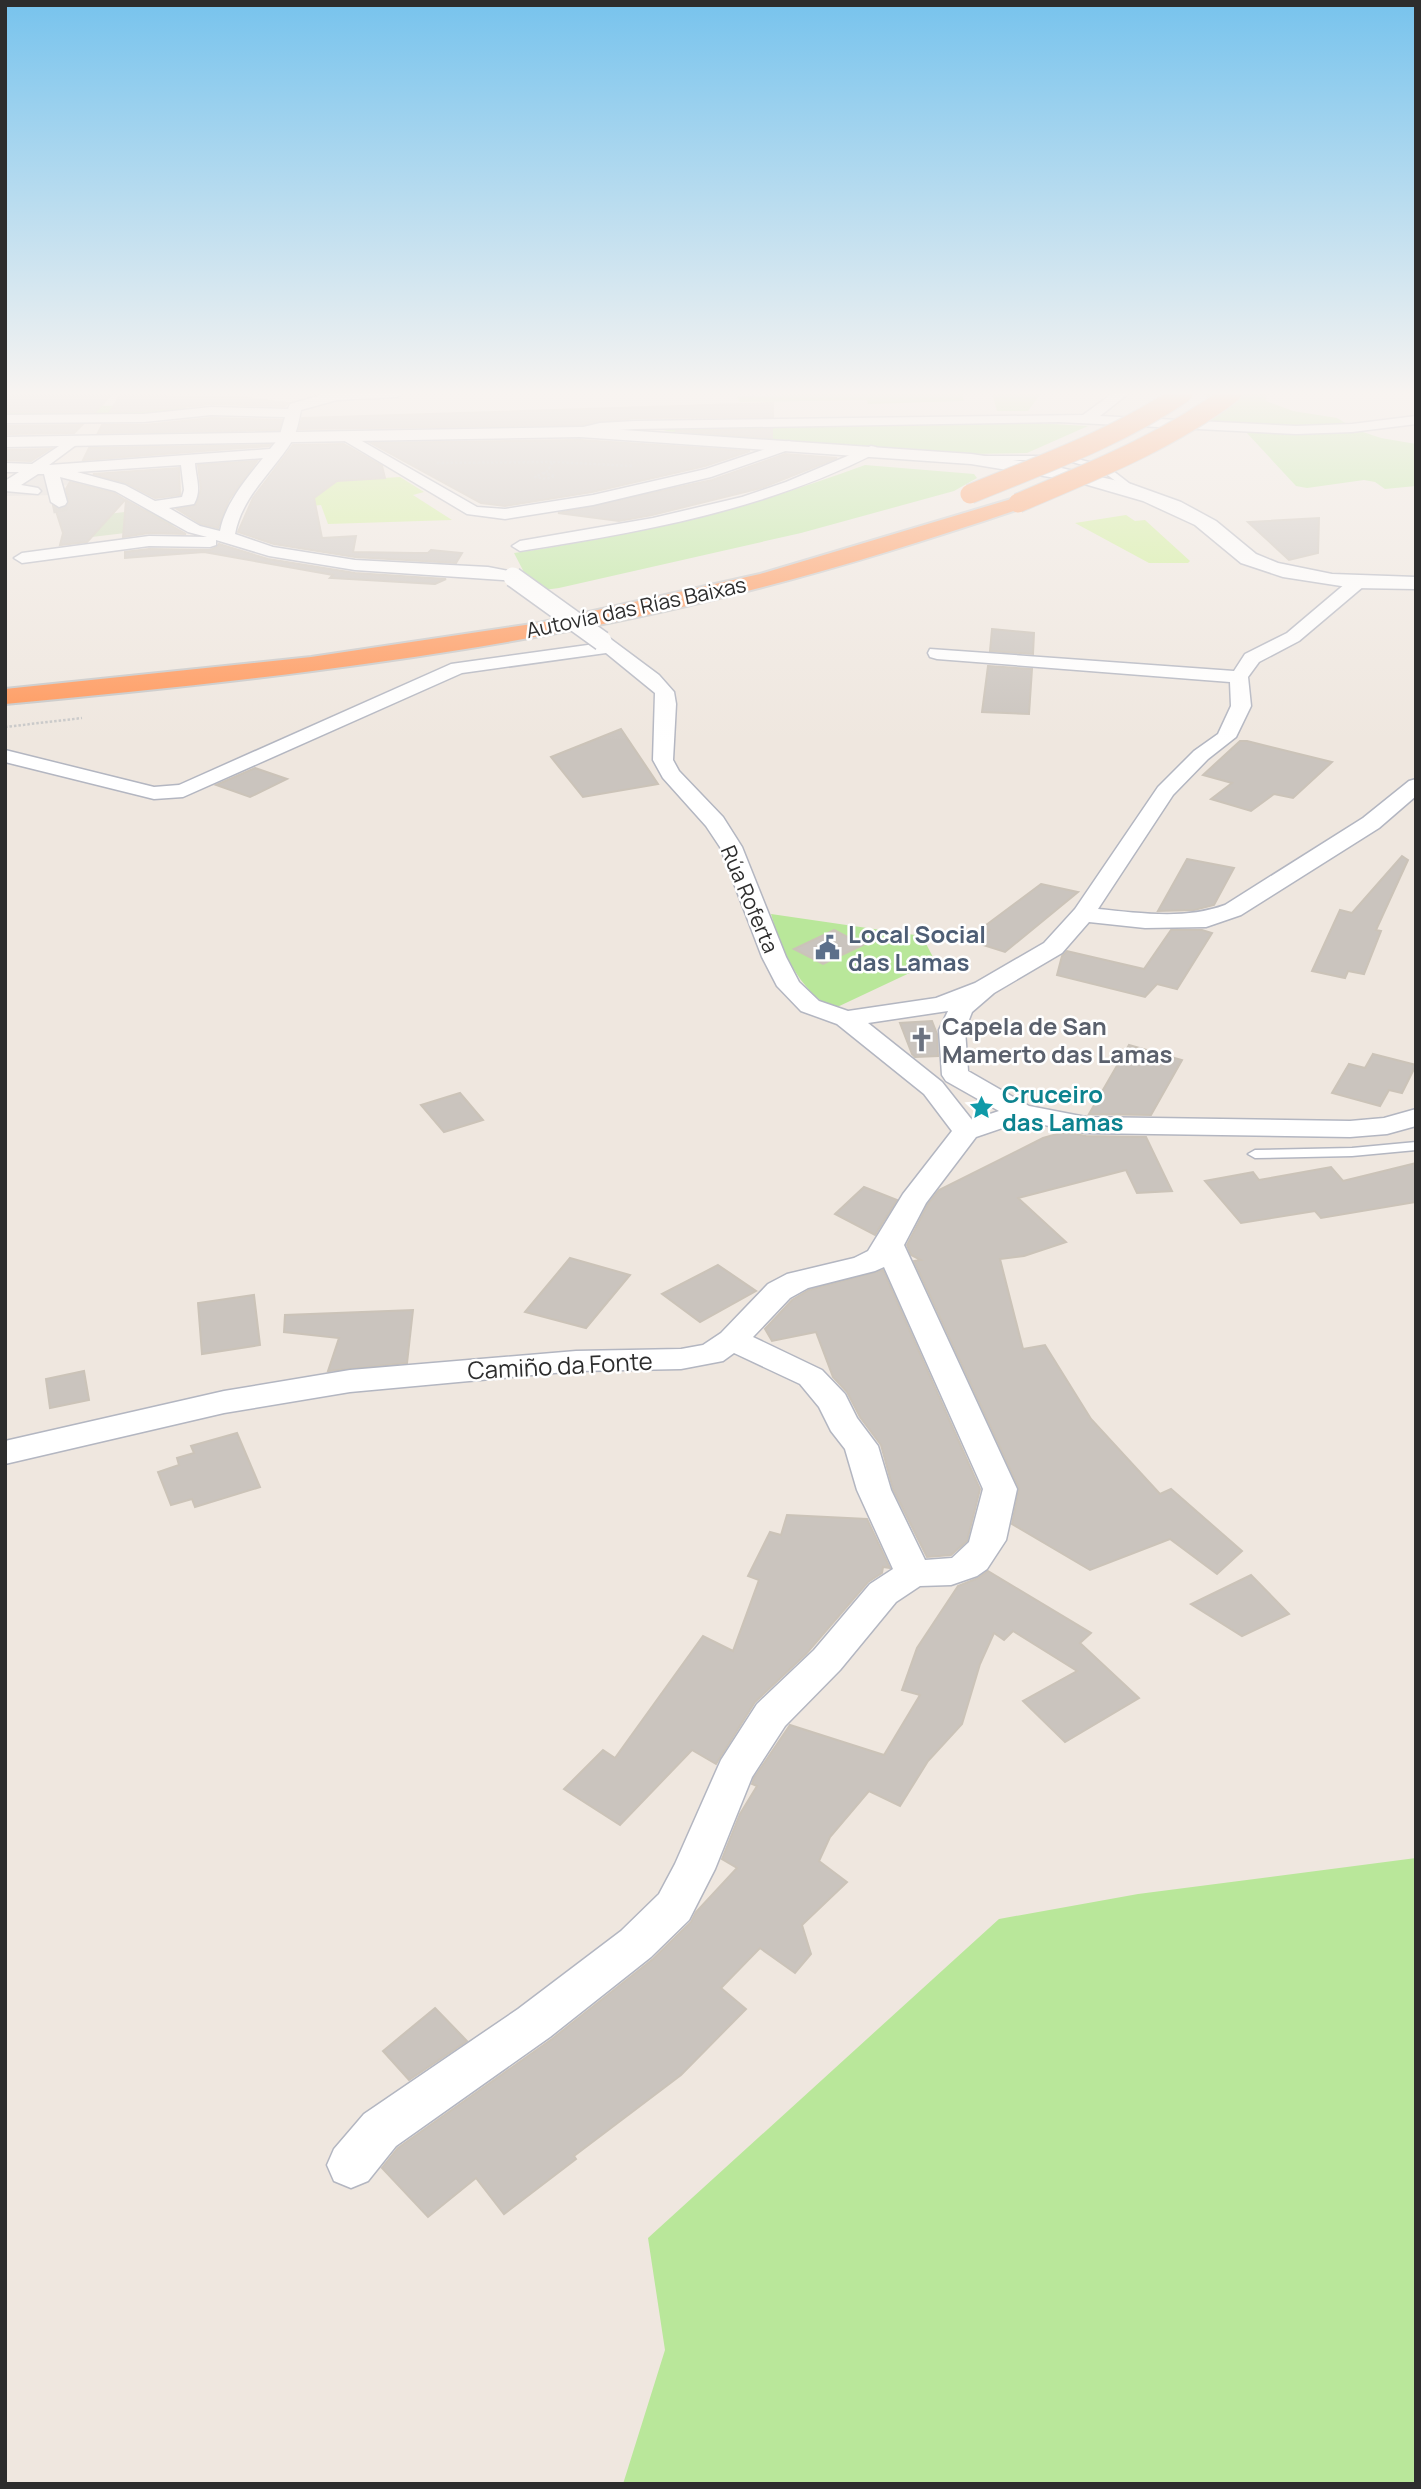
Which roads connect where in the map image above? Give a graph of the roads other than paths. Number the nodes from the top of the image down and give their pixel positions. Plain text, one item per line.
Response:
1 (58, 509) tunnel mouth
2 (158, 509) edge
3 (237, 509) edge
4 (470, 509) edge
5 (535, 509) edge
6 (707, 509) edge
7 (1000, 509) edge
8 (1180, 509) edge
9 (882, 523) dead end
10 (227, 536) junction
11 (806, 545) dead end
12 (520, 546) dead end
13 (269, 551) junction
14 (1358, 582) junction
15 (1416, 583) edge
16 (570, 597) dead end
17 (517, 608) dead end
18 (606, 644) junction
19 (937, 653) dead end
20 (1239, 677) junction
21 (5, 697) edge
22 (5, 756) edge
23 (1416, 785) edge
24 (1083, 914) junction
25 (985, 988) junction
26 (846, 1019) junction
27 (944, 1082) junction
28 (1021, 1112) junction
29 (1416, 1117) edge
30 (966, 1131) junction
31 (1416, 1146) edge
32 (1255, 1154) dead end
33 (889, 1245) junction
34 (732, 1340) junction
35 (5, 1453) edge
36 (913, 1573) junction
37 (351, 2165) dead end

1 - 13 street
2 - 10 street
3 - 10 street
4 - 5 street
6 - 12 street
7 - 21 highway, Autovía das Rías Baixas, bridge
8 - 14 street
9 - 11 highway
10 - 13 street
13 - 18 street, bridge
14 - 15 street
14 - 20 street
16 - 17 highway, Autovía das Rías Baixas
18 - 22 street
18 - 26 street, Rúa Roferta
19 - 20 street
20 - 24 street
23 - 24 street
24 - 25 street
25 - 26 street
25 - 27 street
26 - 27 street, Rúa Roferta
27 - 28 street
27 - 30 street
28 - 29 street
28 - 30 street
30 - 33 street, Camiño da Fonte
31 - 32 lane
33 - 34 street, Camiño da Fonte
33 - 36 street
34 - 35 street, Camiño da Fonte
34 - 36 street
36 - 37 street

